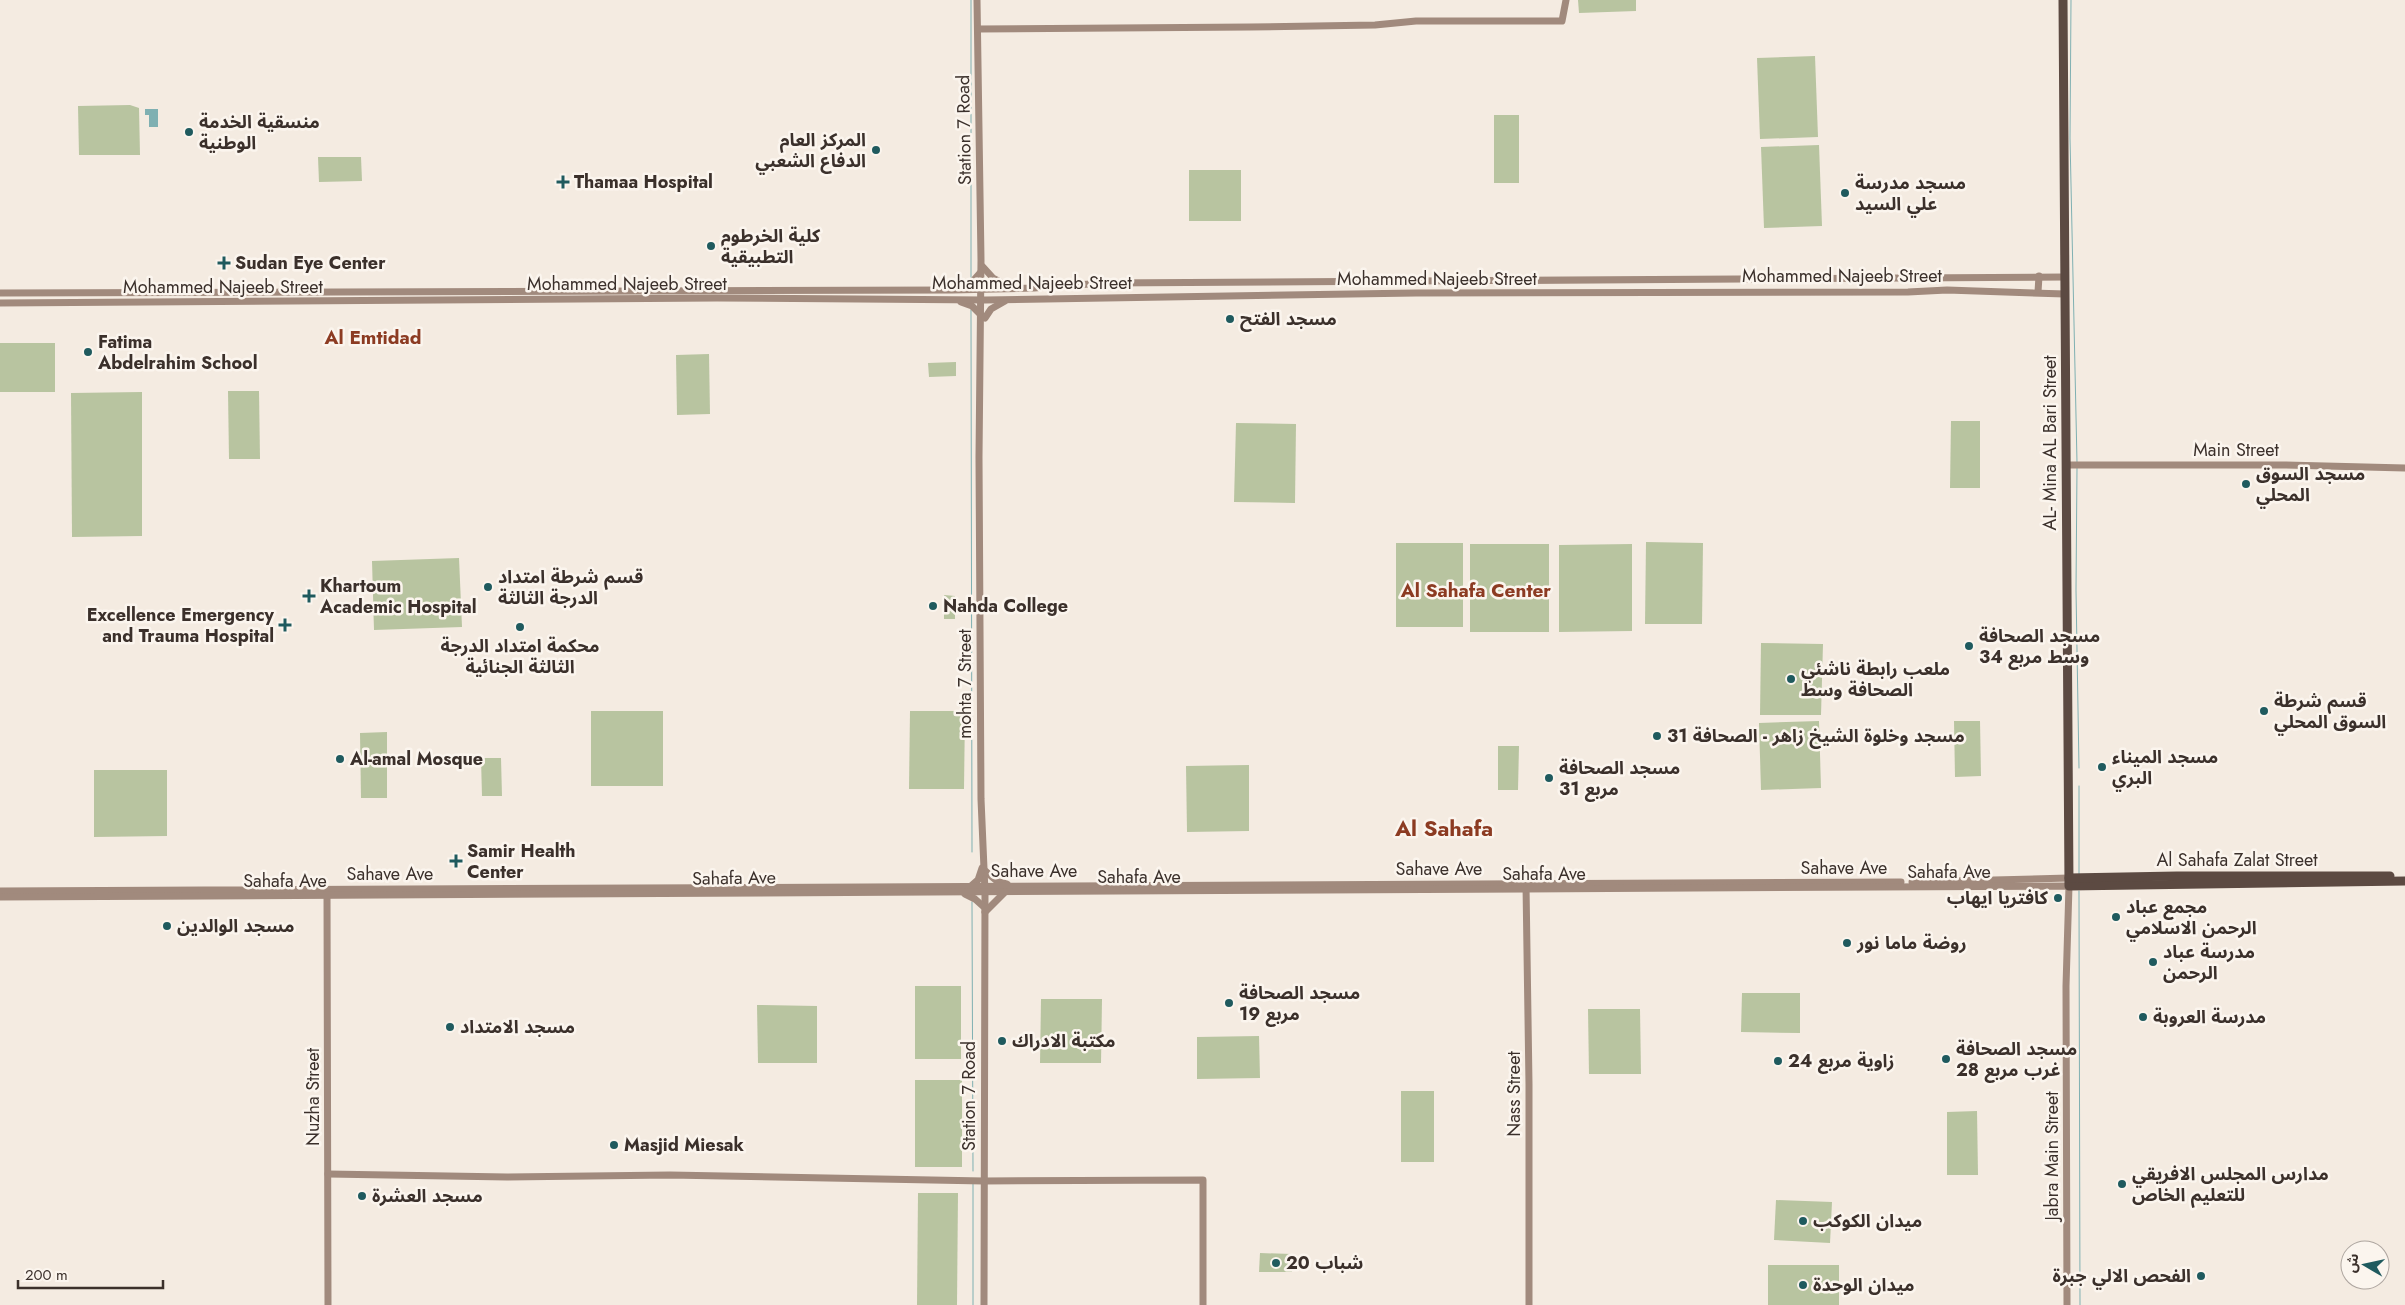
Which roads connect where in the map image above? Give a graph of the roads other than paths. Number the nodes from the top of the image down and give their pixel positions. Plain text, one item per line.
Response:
1 (978, 0) edge
2 (1566, 0) edge
3 (2063, 0) edge
4 (978, 29) junction
5 (981, 267) junction
6 (2039, 276) junction
7 (2064, 277) junction
8 (1015, 288) junction
9 (983, 289) junction
10 (952, 290) junction
11 (2038, 292) junction
12 (49, 293) junction
13 (74, 293) junction
14 (0, 294) edge
15 (2065, 294) junction
16 (1008, 299) junction
17 (951, 300) junction
18 (983, 300) junction
19 (0, 303) edge
20 (49, 303) junction
21 (74, 303) junction
22 (983, 316) junction
23 (981, 331) joint
24 (2066, 465) junction
25 (2405, 468) edge
26 (984, 860) junction
27 (984, 870) junction
28 (2405, 876) edge
29 (2405, 881) edge
30 (2069, 882) junction
31 (1024, 886) junction
32 (1526, 886) junction
33 (970, 887) junction
34 (985, 889) junction
35 (0, 891) edge
36 (327, 892) junction
37 (1005, 892) junction
38 (962, 893) junction
39 (0, 897) edge
40 (985, 910) junction
41 (328, 1174) junction
42 (984, 1181) junction
43 (328, 1305) edge
44 (984, 1305) edge
45 (1203, 1305) edge
46 (1529, 1305) edge
47 (2067, 1305) edge

1 - 4 main road, Station 7 Road
2 - 4 main road
3 - 7 highway, AL- Mina AL Bari Street
4 - 5 main road, Station 7 Road
5 - 8 main road
5 - 9 main road, Station 7 Road
5 - 10 main road
6 - 7 main road, Mohammed Najeeb Street
6 - 8 main road, Mohammed Najeeb Street
6 - 11 main road
7 - 15 highway, AL- Mina AL Bari Street
8 - 9 main road, Mohammed Najeeb Street
9 - 10 main road, Mohammed Najeeb Street
9 - 18 main road, Station 7 Road
10 - 13 main road, Mohammed Najeeb Street
11 - 15 main road, Mohammed Najeeb Street
11 - 16 main road, Mohammed Najeeb Street
12 - 13 main road, Mohammed Najeeb Street
12 - 14 main road, Mohammed Najeeb Street
12 - 20 main road
13 - 21 main road
15 - 24 highway, AL- Mina AL Bari Street
16 - 18 main road, Mohammed Najeeb Street
16 - 22 main road
17 - 18 main road, Mohammed Najeeb Street
17 - 21 main road, Mohammed Najeeb Street
17 - 22 main road
18 - 22 main road, Station 7 Road
19 - 20 main road, Mohammed Najeeb Street
20 - 21 main road, Mohammed Najeeb Street
22 - 23 main road, Station 7 Road
23 - 26 main road, mohta 7 Street
24 - 25 main road, Main Street
24 - 30 highway, AL- Mina AL Bari Street
26 - 27 main road, mohta 7 Street
26 - 33 main road
27 - 31 main road
27 - 34 main road, mohta 7 Street
28 - 30 highway, Al Sahafa Zalat Street
29 - 30 highway
30 - 32 main road, Sahave Ave
30 - 47 main road, Jabra Main Street
31 - 32 main road, Sahave Ave
31 - 34 main road, Sahave Ave
32 - 37 main road, Sahafa Ave
32 - 46 main road, Nass Street
33 - 34 main road, Sahave Ave
33 - 36 main road, Sahave Ave
34 - 37 main road, Sahafa Ave
34 - 38 main road, Sahafa Ave
34 - 40 main road, Station 7 Road
35 - 36 main road, Sahave Ave
36 - 38 main road, Sahafa Ave
36 - 39 main road, Sahafa Ave
36 - 41 main road, Nuzha Street
37 - 40 main road
38 - 40 main road
40 - 42 main road, Station 7 Road
41 - 42 main road
41 - 43 main road, Nuzha Street
42 - 44 main road, Station 7 Road
42 - 45 main road

